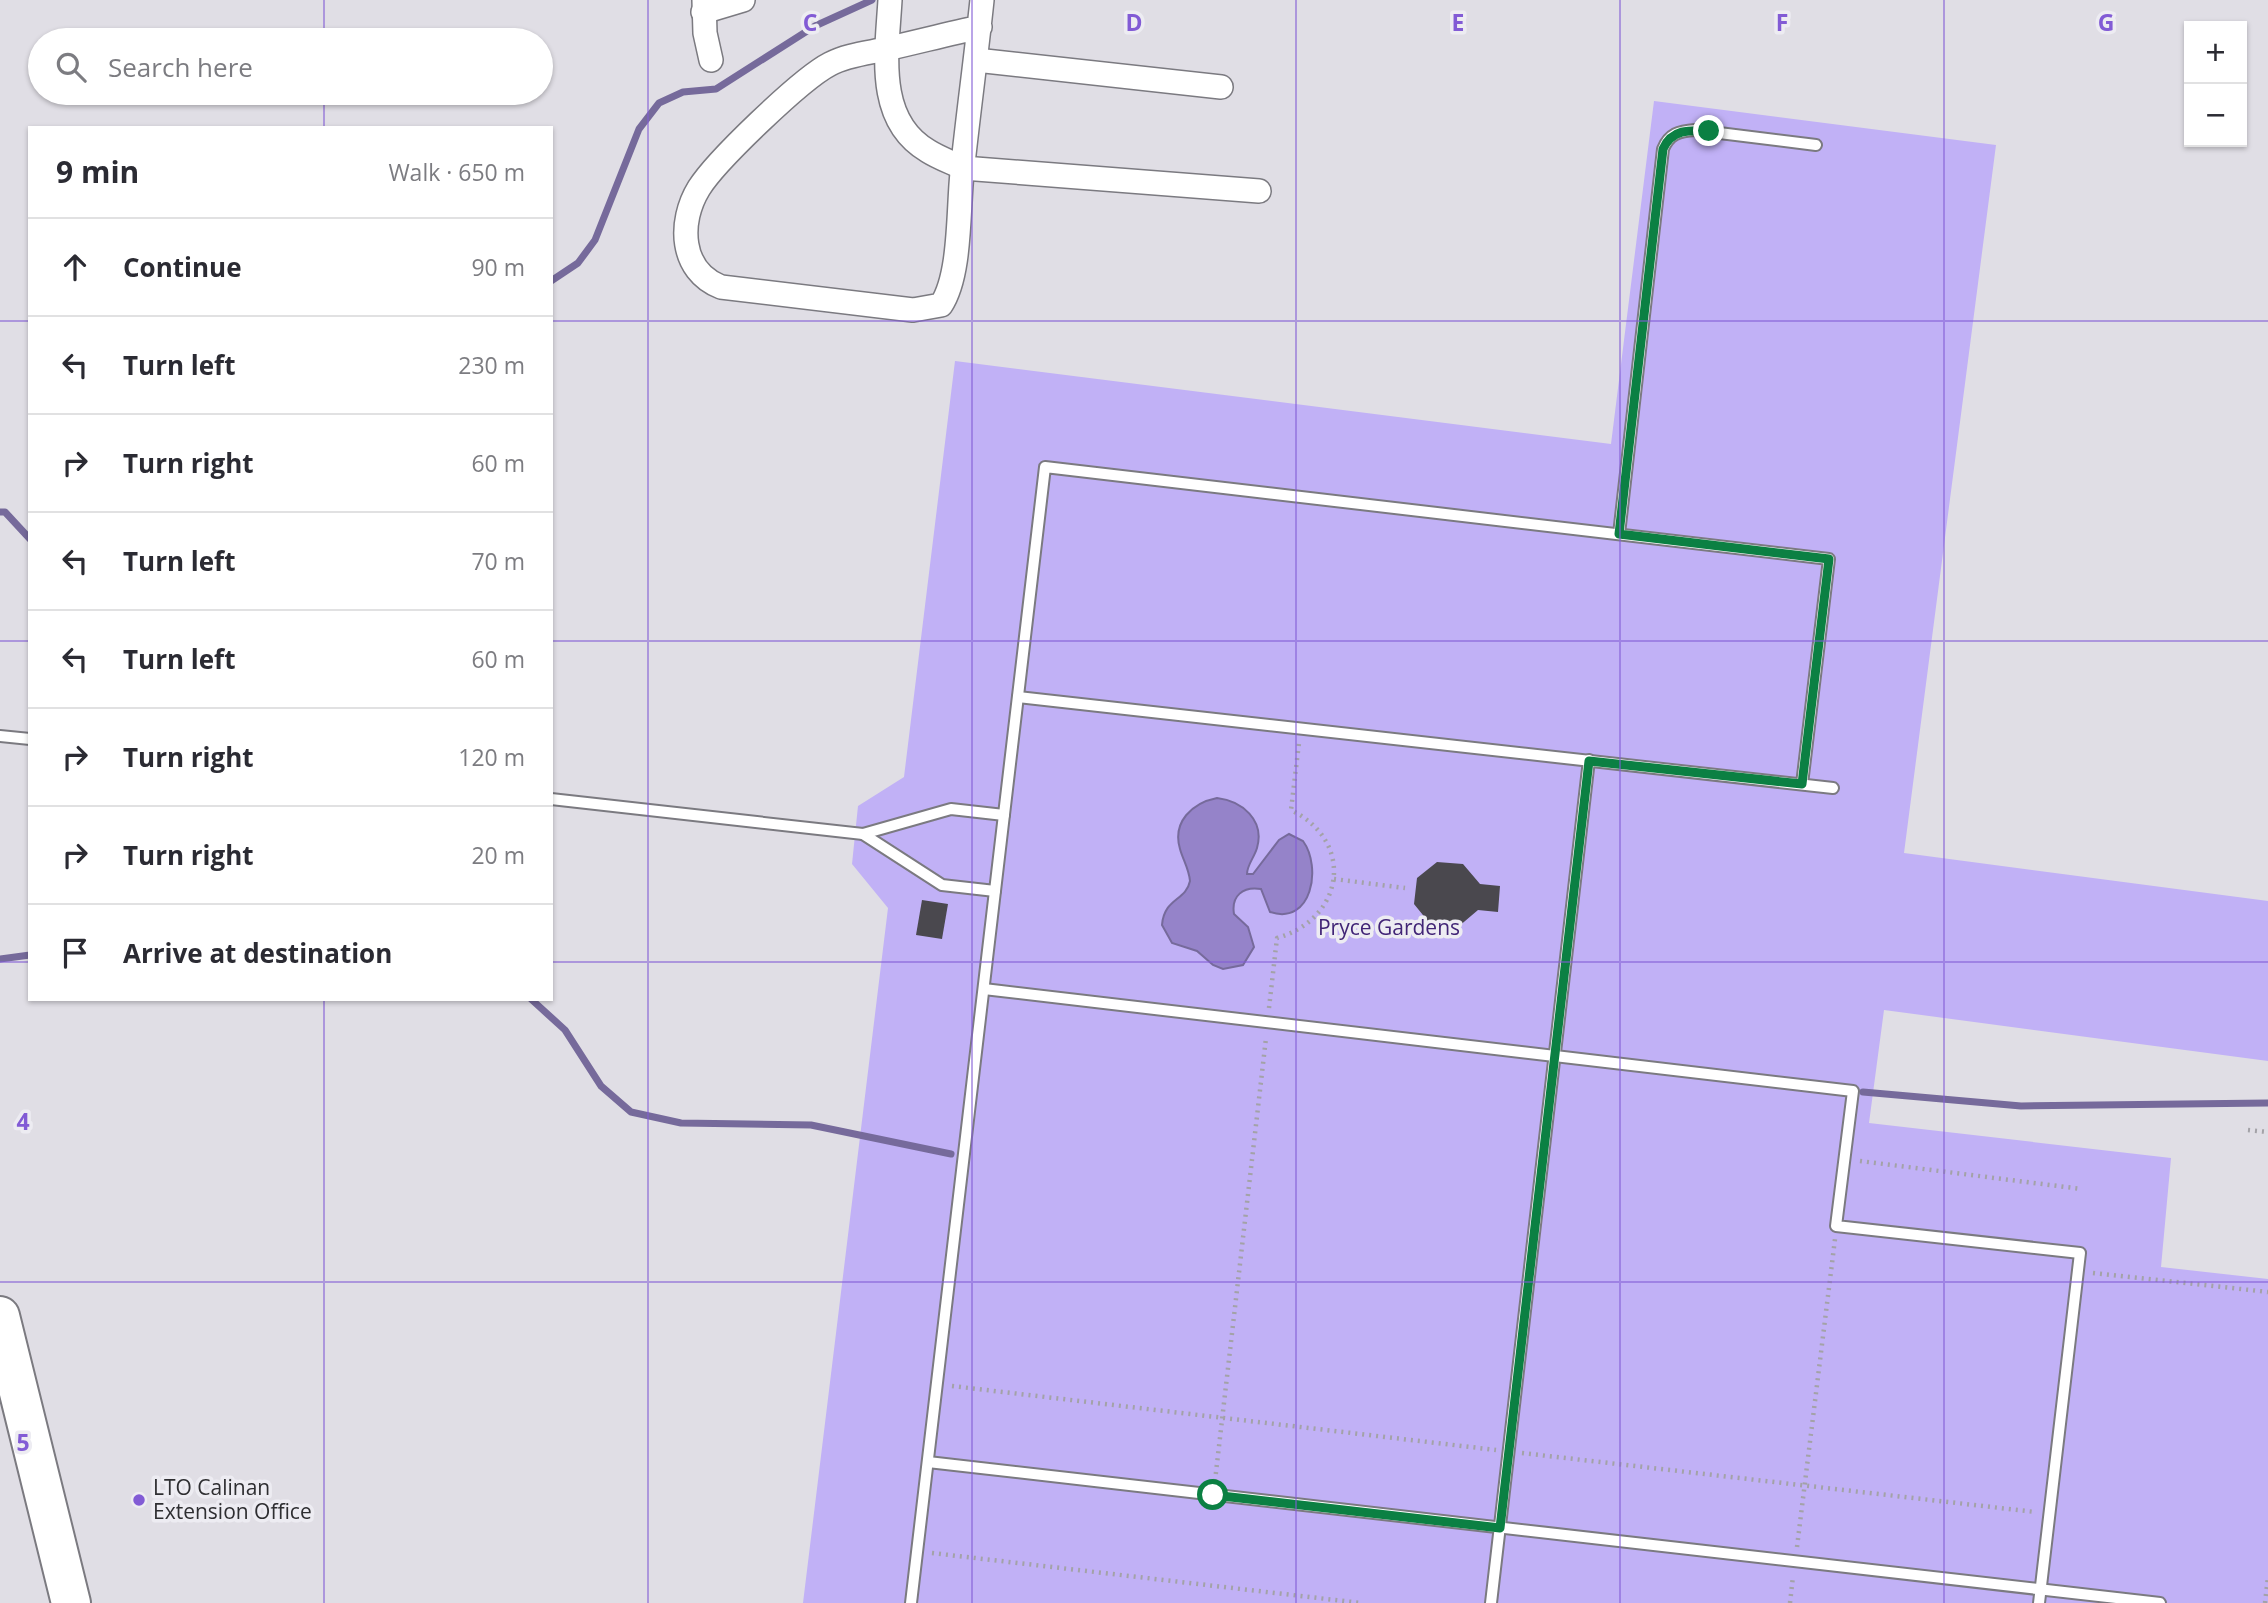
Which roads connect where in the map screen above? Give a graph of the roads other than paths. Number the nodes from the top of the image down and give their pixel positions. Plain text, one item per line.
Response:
1 (743, 0) edge
2 (890, 0) edge
3 (982, 0) edge
4 (704, 6) edge
5 (979, 27) junction
6 (887, 49) junction
7 (711, 60) dead end
8 (976, 60) junction
9 (1220, 87) dead end
10 (1816, 145) dead end
11 (963, 168) junction
12 (1259, 191) dead end
13 (1619, 534) junction
14 (1018, 697) junction
15 (0, 736) edge
16 (28, 739) edge
17 (1589, 761) junction
18 (1802, 784) junction
19 (1833, 788) dead end
20 (553, 799) edge
21 (1004, 815) junction
22 (863, 834) junction
23 (995, 891) junction
24 (984, 989) junction
25 (1555, 1056) junction
26 (0, 1316) edge
27 (928, 1462) junction
28 (1500, 1528) junction
29 (2041, 1590) junction
30 (71, 1603) edge
31 (911, 1603) edge
32 (1491, 1603) edge
33 (2039, 1603) edge
34 (2160, 1603) edge

1 - 4 street
2 - 6 street
3 - 5 street
4 - 7 street
5 - 6 street
5 - 8 street
6 - 11 street
6 - 11 street
8 - 9 street
8 - 11 street
10 - 13 lane
11 - 12 street
13 - 14 lane
13 - 18 lane
14 - 17 lane
14 - 21 lane
15 - 16 lane
17 - 18 lane
17 - 25 lane
18 - 19 lane
20 - 22 lane
21 - 22 lane
21 - 23 lane
22 - 23 lane
23 - 24 lane
24 - 25 lane
24 - 27 lane
25 - 28 lane
25 - 29 lane
26 - 30 highway
27 - 28 lane
27 - 31 lane
28 - 29 lane
28 - 32 lane
29 - 33 lane
29 - 34 lane

